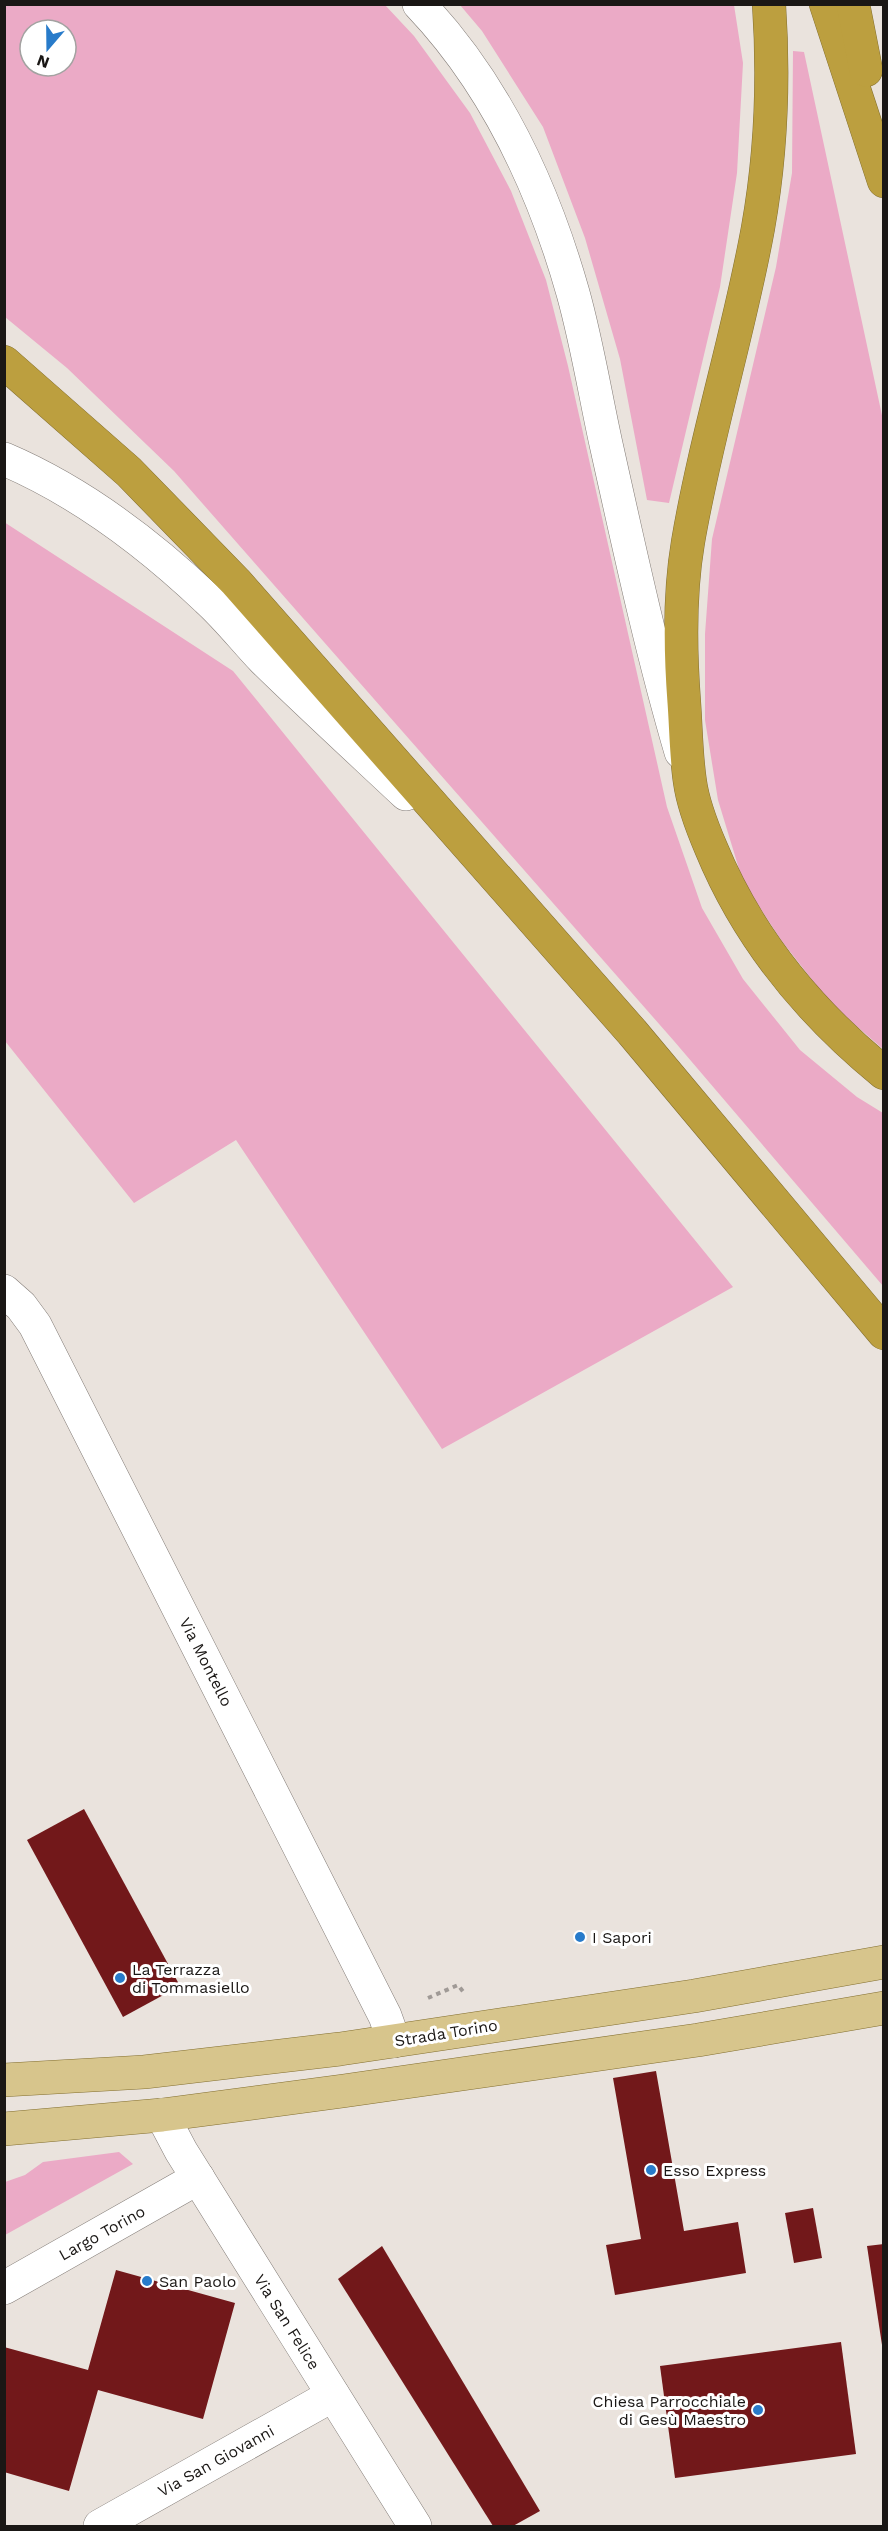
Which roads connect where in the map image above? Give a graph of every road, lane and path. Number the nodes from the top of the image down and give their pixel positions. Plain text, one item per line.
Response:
1 (419, 4) edge
2 (768, 4) edge
3 (826, 4) edge
4 (853, 4) edge
5 (884, 152) edge
6 (884, 181) edge
7 (4, 362) edge
8 (4, 459) edge
9 (690, 784) junction
10 (498, 880) junction
11 (884, 1073) edge
12 (4, 1291) edge
13 (884, 1333) edge
14 (884, 1962) edge
15 (884, 2008) edge
16 (394, 2041) junction
17 (4, 2080) edge
18 (162, 2115) junction
19 (4, 2129) edge
20 (198, 2178) junction
21 (4, 2288) edge
22 (333, 2395) junction
23 (100, 2526) edge
24 (415, 2526) edge

1 - 9 street
2 - 9 highway
3 - 6 highway
4 - 5 highway
7 - 10 highway
8 - 10 street
9 - 11 highway
10 - 13 highway
12 - 16 street, Via Montello
14 - 16 main road, Strada Torino
15 - 18 main road
16 - 17 main road, Strada Torino
18 - 19 main road
18 - 20 street, Via San Felice
20 - 21 street, Largo Torino
20 - 22 street, Via San Felice
22 - 23 street, Via San Giovanni
22 - 24 street, Via San Felice

